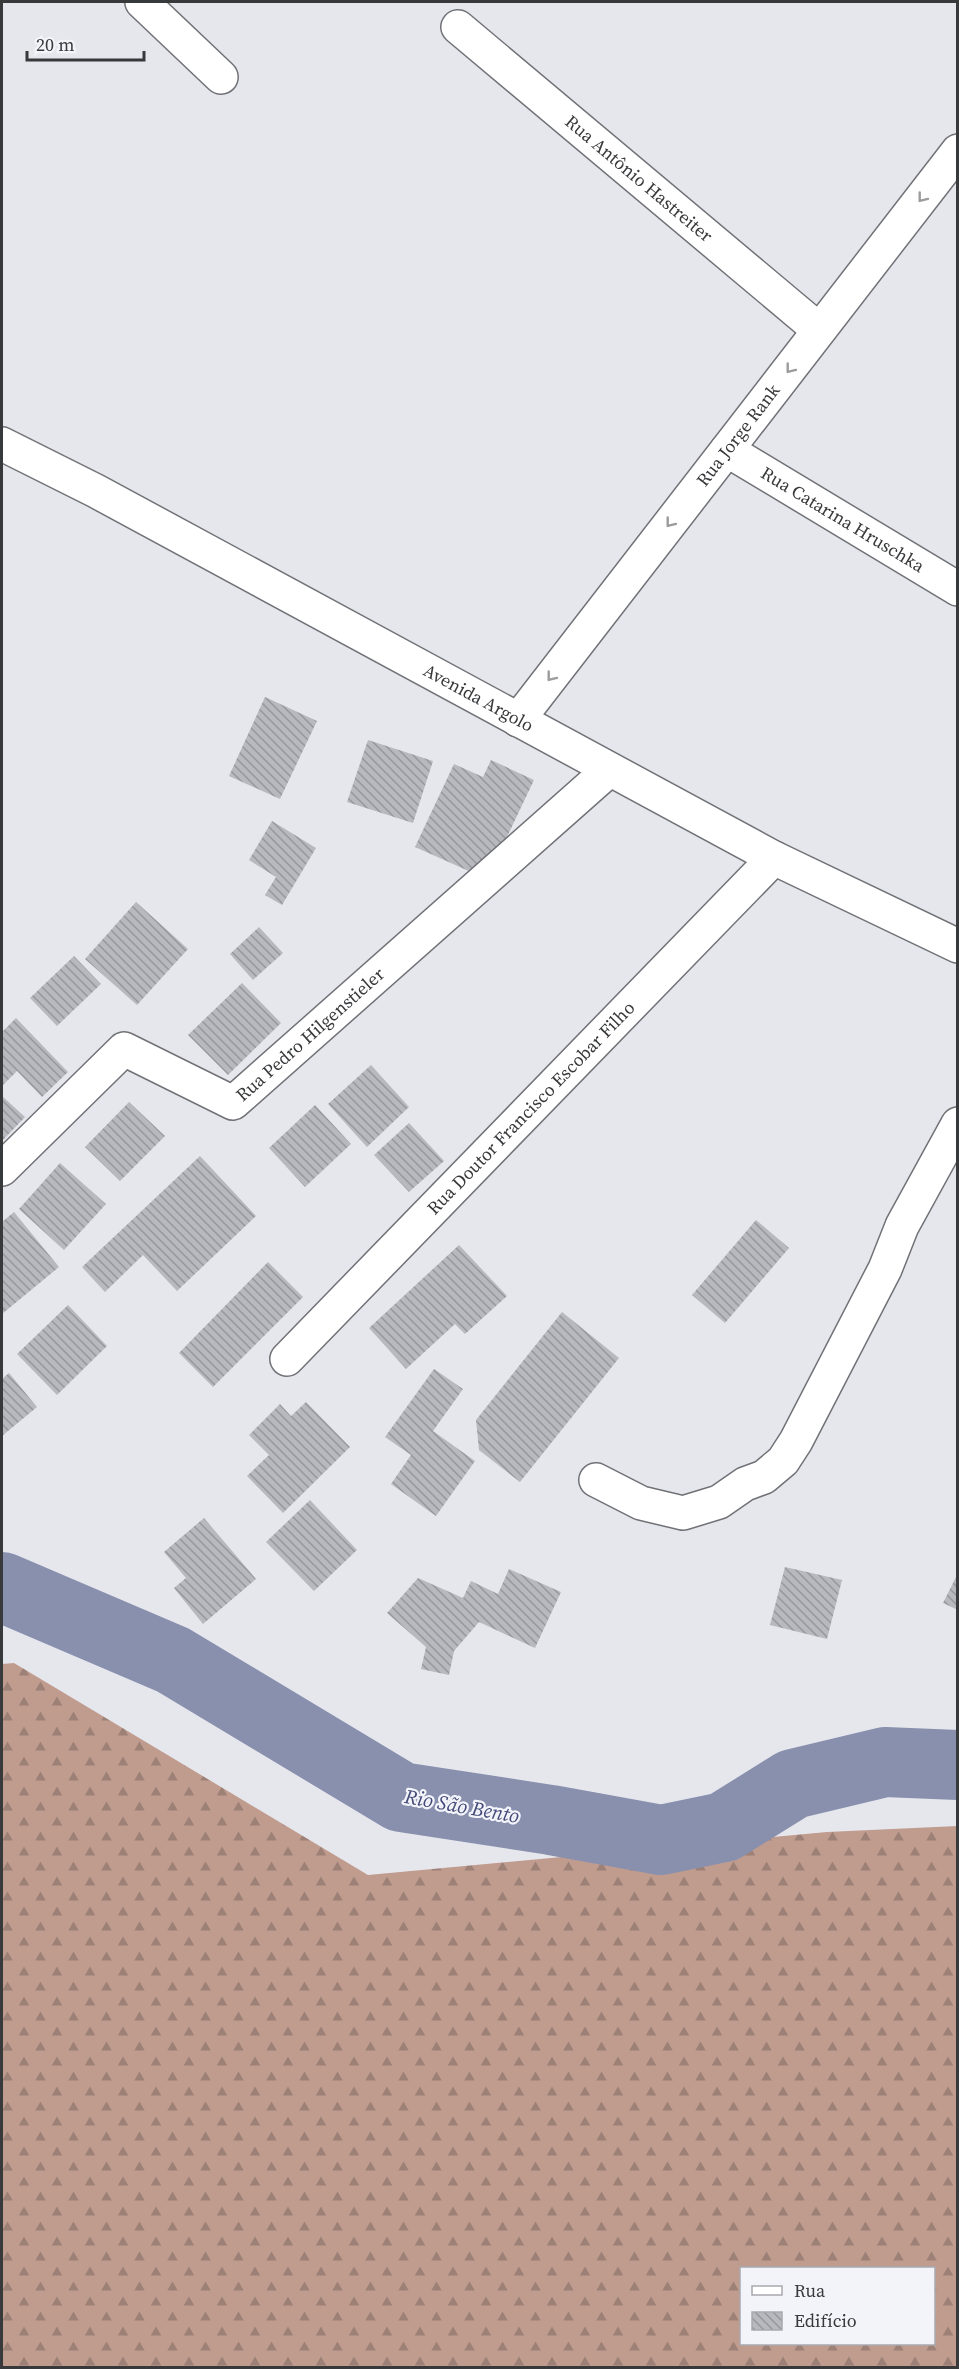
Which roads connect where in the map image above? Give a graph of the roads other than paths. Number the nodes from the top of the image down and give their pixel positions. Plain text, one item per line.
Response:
1 (142, 2) edge
2 (458, 27) dead end
3 (221, 77) dead end
4 (957, 151) edge
5 (819, 330) junction
6 (2, 444) edge
7 (727, 450) junction
8 (957, 589) edge
9 (518, 720) junction
10 (609, 770) junction
11 (774, 858) junction
12 (957, 946) edge
13 (957, 1124) edge
14 (2, 1169) edge
15 (287, 1359) dead end
16 (596, 1480) dead end

1 - 3 street
2 - 5 street, Rua Antônio Hastreiter
4 -> 5 street, Rua Jorge Rank
5 -> 7 street, Rua Jorge Rank
6 - 9 street, Avenida Argolo
7 - 8 street, Rua Catarina Hruschka
7 -> 9 street, Rua Jorge Rank
9 - 10 street, Avenida Argolo
10 - 11 street, Avenida Argolo
10 - 14 street, Rua Pedro Hilgenstieler
11 - 12 street, Avenida Argolo
11 - 15 street, Rua Doutor Francisco Escobar Filho
13 - 16 street

